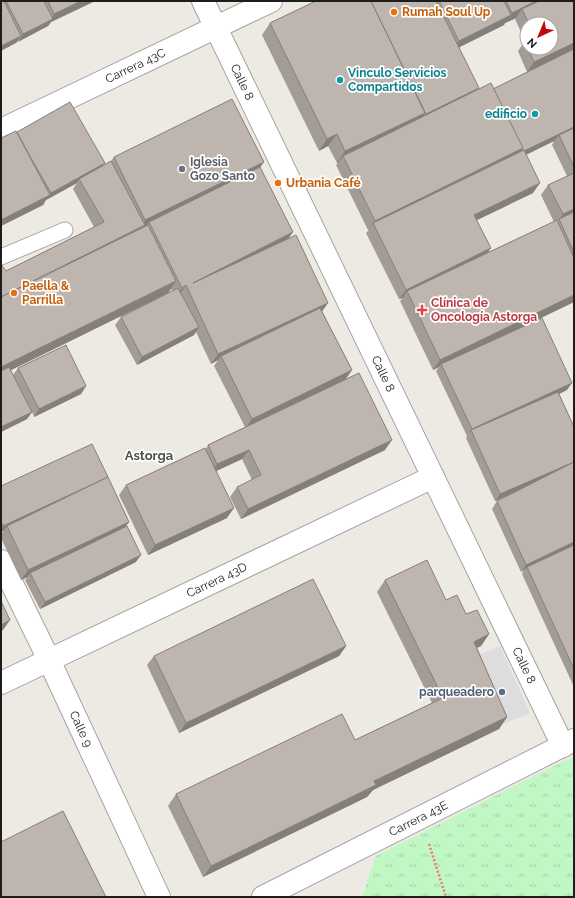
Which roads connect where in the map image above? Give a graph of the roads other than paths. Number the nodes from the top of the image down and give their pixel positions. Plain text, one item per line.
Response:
1 (203, 1) edge
2 (271, 1) edge
3 (216, 27) junction
4 (1, 130) edge
5 (65, 230) dead end
6 (1, 257) edge
7 (433, 477) junction
8 (1, 561) edge
9 (49, 660) junction
10 (1, 683) edge
11 (569, 743) edge
12 (159, 897) edge
13 (263, 897) edge

1 - 3 street, Calle 8
2 - 3 street, Carrera 43C
3 - 4 street, Carrera 43C
3 - 7 street, Calle 8
5 - 6 lane
7 - 9 street, Carrera 43D
7 - 11 street, Calle 8
8 - 9 street, Calle 9
9 - 10 street, Carrera 43D
9 - 12 street, Calle 9
11 - 13 street, Carrera 43E

